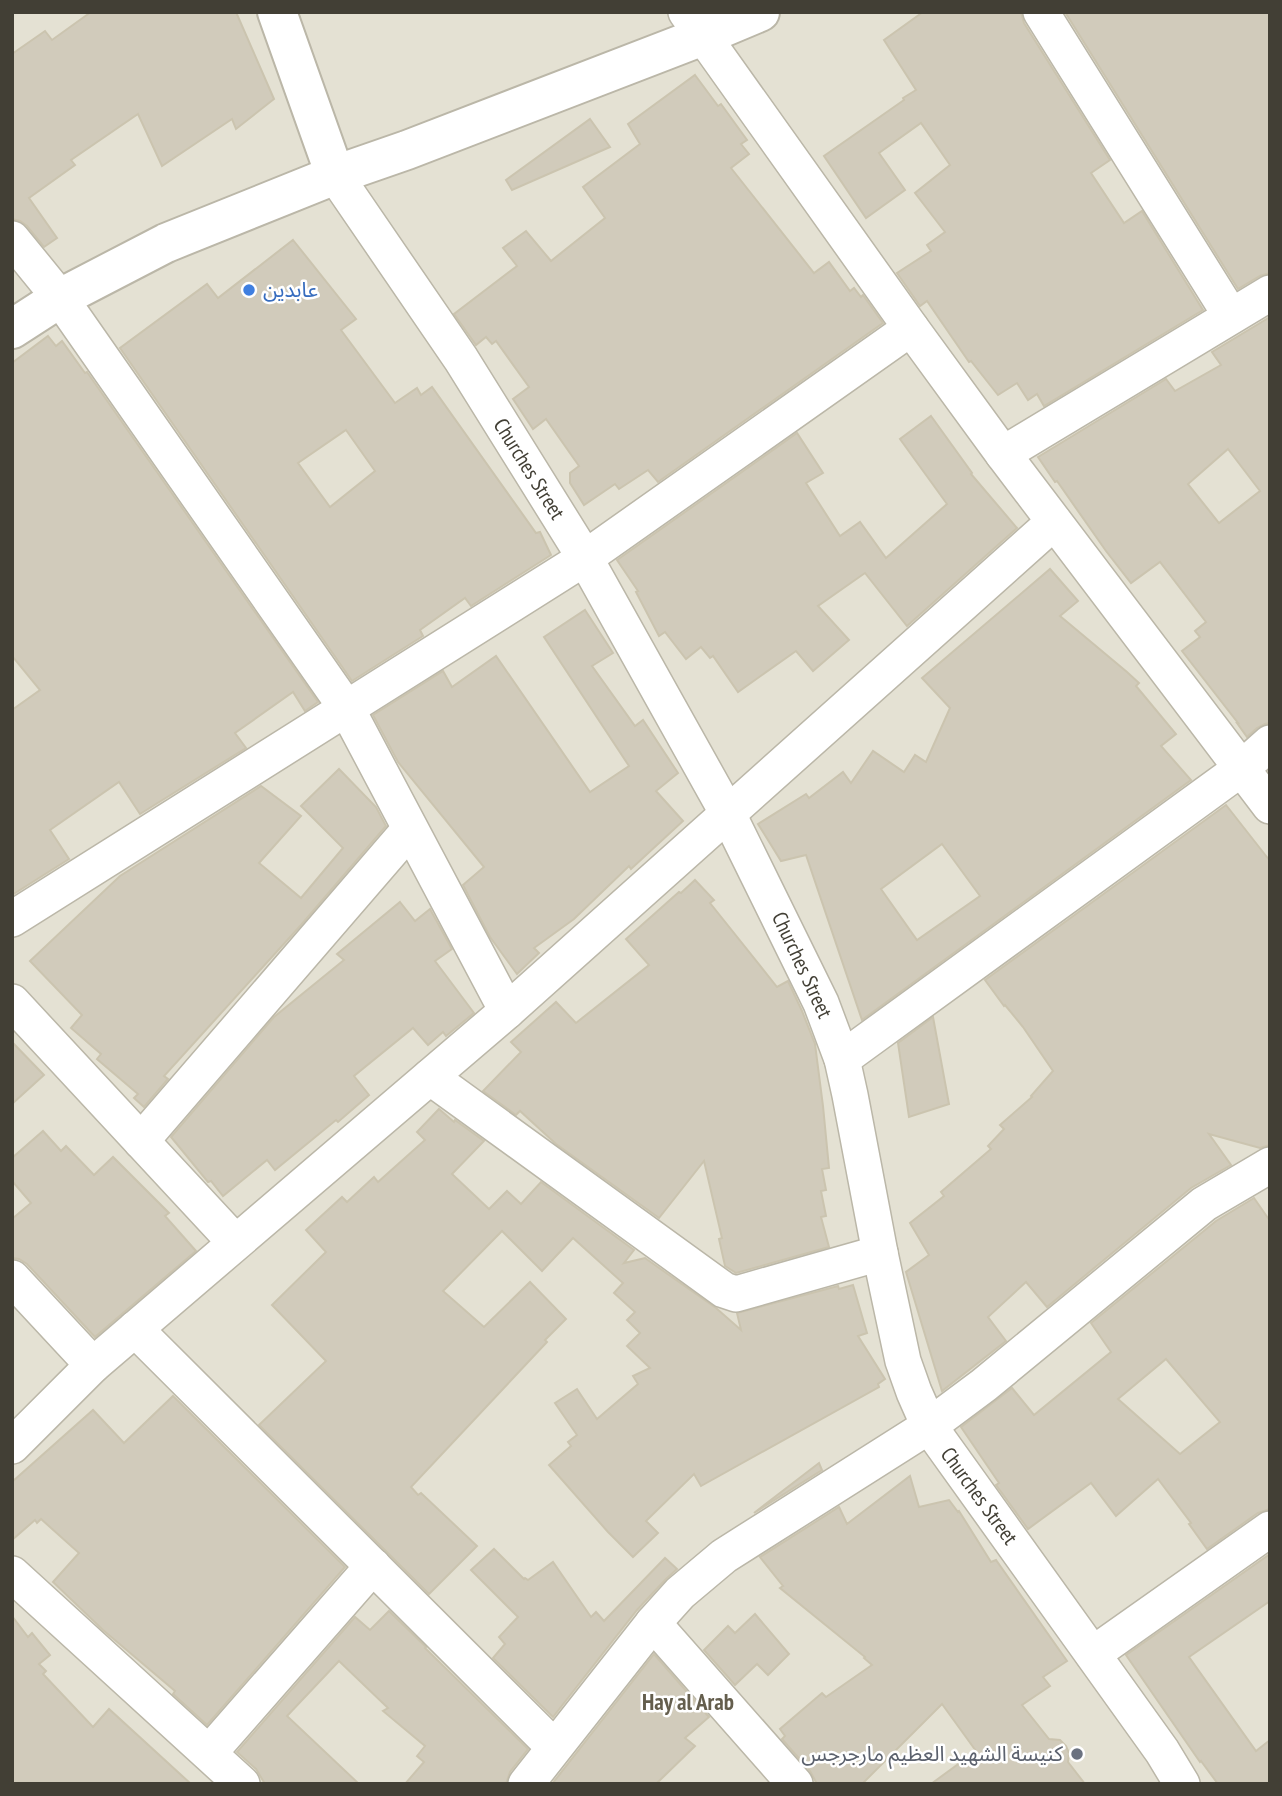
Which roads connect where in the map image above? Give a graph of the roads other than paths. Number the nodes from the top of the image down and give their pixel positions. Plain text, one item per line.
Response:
1 (277, 12) edge
2 (760, 12) edge
3 (1041, 12) edge
4 (695, 24) edge
5 (335, 175) junction
6 (12, 239) edge
7 (1270, 293) edge
8 (60, 298) junction
9 (1231, 316) junction
10 (911, 328) junction
11 (12, 329) edge
12 (1003, 454) junction
13 (1054, 522) junction
14 (585, 558) junction
15 (347, 709) junction
16 (1270, 743) edge
17 (1242, 768) junction
18 (1270, 806) edge
19 (728, 814) junction
20 (410, 829) junction
21 (12, 919) edge
22 (12, 1003) edge
23 (507, 1011) junction
24 (842, 1059) junction
25 (430, 1077) junction
26 (141, 1141) junction
27 (1270, 1165) edge
28 (235, 1242) junction
29 (880, 1253) junction
30 (12, 1278) edge
31 (135, 1329) junction
32 (93, 1365) junction
33 (929, 1426) junction
34 (12, 1446) edge
35 (1270, 1529) edge
36 (373, 1566) junction
37 (12, 1574) edge
38 (653, 1623) junction
39 (1093, 1654) junction
40 (554, 1747) junction
41 (209, 1753) junction
42 (242, 1784) edge
43 (526, 1784) edge
44 (795, 1784) edge
45 (1182, 1784) edge

1 - 5 street
2 - 4 street
3 - 9 street
4 - 5 street
4 - 10 street
5 - 8 street
5 - 14 street, Churches Street
6 - 8 street
7 - 9 street
8 - 11 street
8 - 15 street
9 - 12 street
10 - 12 street
10 - 14 street
12 - 13 street
13 - 17 street
13 - 19 street
14 - 15 street
14 - 19 street, Churches Street
15 - 20 street
15 - 21 street
16 - 17 street
17 - 18 street
17 - 24 street
19 - 23 street
19 - 24 street, Churches Street
20 - 23 street
20 - 26 street
22 - 26 street
23 - 25 street
24 - 29 street, Churches Street
25 - 28 street
25 - 29 street
26 - 28 street
27 - 33 street
28 - 31 street
29 - 33 street, Churches Street
30 - 32 street
31 - 32 street
31 - 36 street
32 - 34 street
33 - 38 street
33 - 39 street, Churches Street
35 - 39 street
36 - 40 street
36 - 41 street
37 - 41 street
38 - 40 street
38 - 44 street
39 - 45 street, Churches Street
40 - 43 street
41 - 42 street

